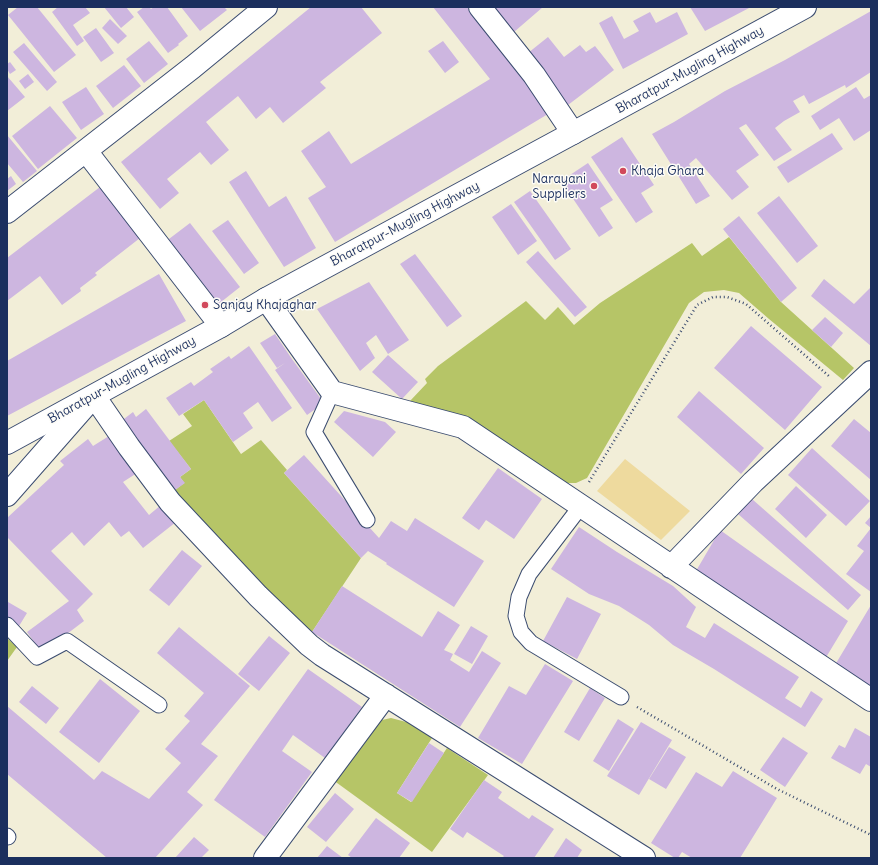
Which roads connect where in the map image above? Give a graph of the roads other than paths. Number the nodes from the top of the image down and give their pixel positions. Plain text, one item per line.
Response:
1 (266, 7) edge
2 (480, 7) edge
3 (805, 7) edge
4 (574, 133) junction
5 (86, 151) junction
6 (7, 212) edge
7 (266, 299) junction
8 (221, 326) junction
9 (871, 372) edge
10 (332, 392) junction
11 (94, 396) junction
12 (7, 443) edge
13 (7, 495) edge
14 (579, 505) junction
15 (367, 520) dead end
16 (671, 566) junction
17 (7, 626) edge
18 (386, 695) junction
19 (621, 697) road end
20 (871, 700) edge
21 (159, 705) dead end
22 (265, 858) edge
23 (644, 858) edge

1 - 5 street
2 - 4 street
3 - 4 street, Bharatpur-Mugling Highway
4 - 7 street, Bharatpur-Mugling Highway
5 - 6 street
5 - 8 street
7 - 8 street, Bharatpur-Mugling Highway
7 - 10 street
8 - 11 street, Bharatpur-Mugling Highway
9 - 16 street
10 - 14 street
10 - 15 lane
11 - 12 street, Bharatpur-Mugling Highway
11 - 13 street
11 - 18 street
14 - 16 street
14 - 19 lane
16 - 20 street
17 - 21 lane
18 - 22 street
18 - 23 street

